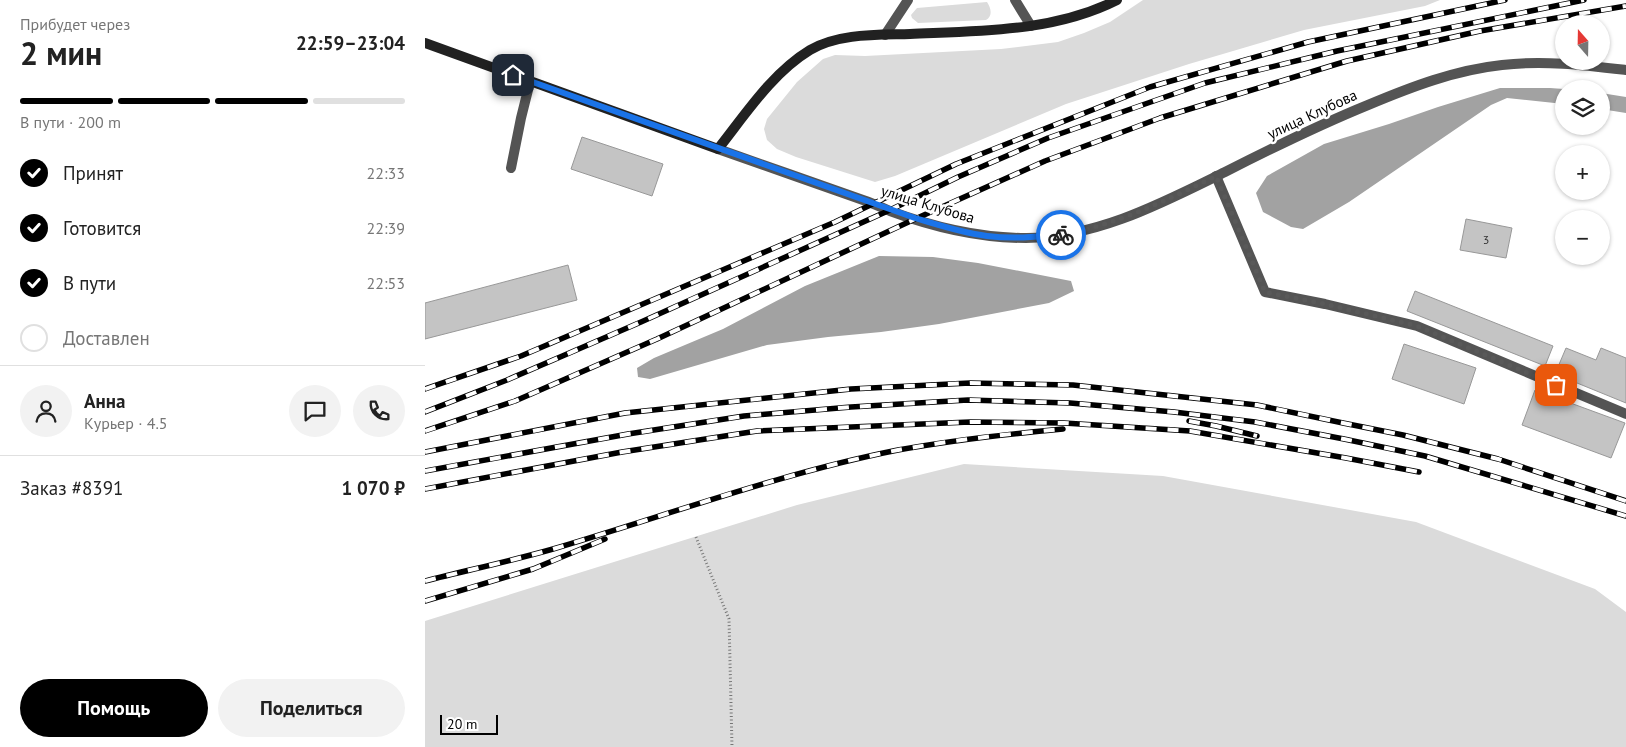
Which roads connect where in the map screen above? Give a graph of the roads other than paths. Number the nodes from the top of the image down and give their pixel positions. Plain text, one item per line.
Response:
1 (908, 0) edge
2 (1015, 0) edge
3 (1117, 0) edge
4 (1031, 26) junction
5 (885, 35) junction
6 (425, 42) edge
7 (1626, 70) edge
8 (530, 82) junction
9 (718, 149) junction
10 (511, 168) dead end
11 (1216, 176) junction
12 (1626, 414) edge

1 - 5 street
2 - 4 street
3 - 4 main road
4 - 5 main road
5 - 9 main road
6 - 8 main road, улица Клубова
7 - 11 street, улица Клубова
8 - 9 main road, улица Клубова
8 - 10 street
9 - 11 street, улица Клубова
11 - 12 street

